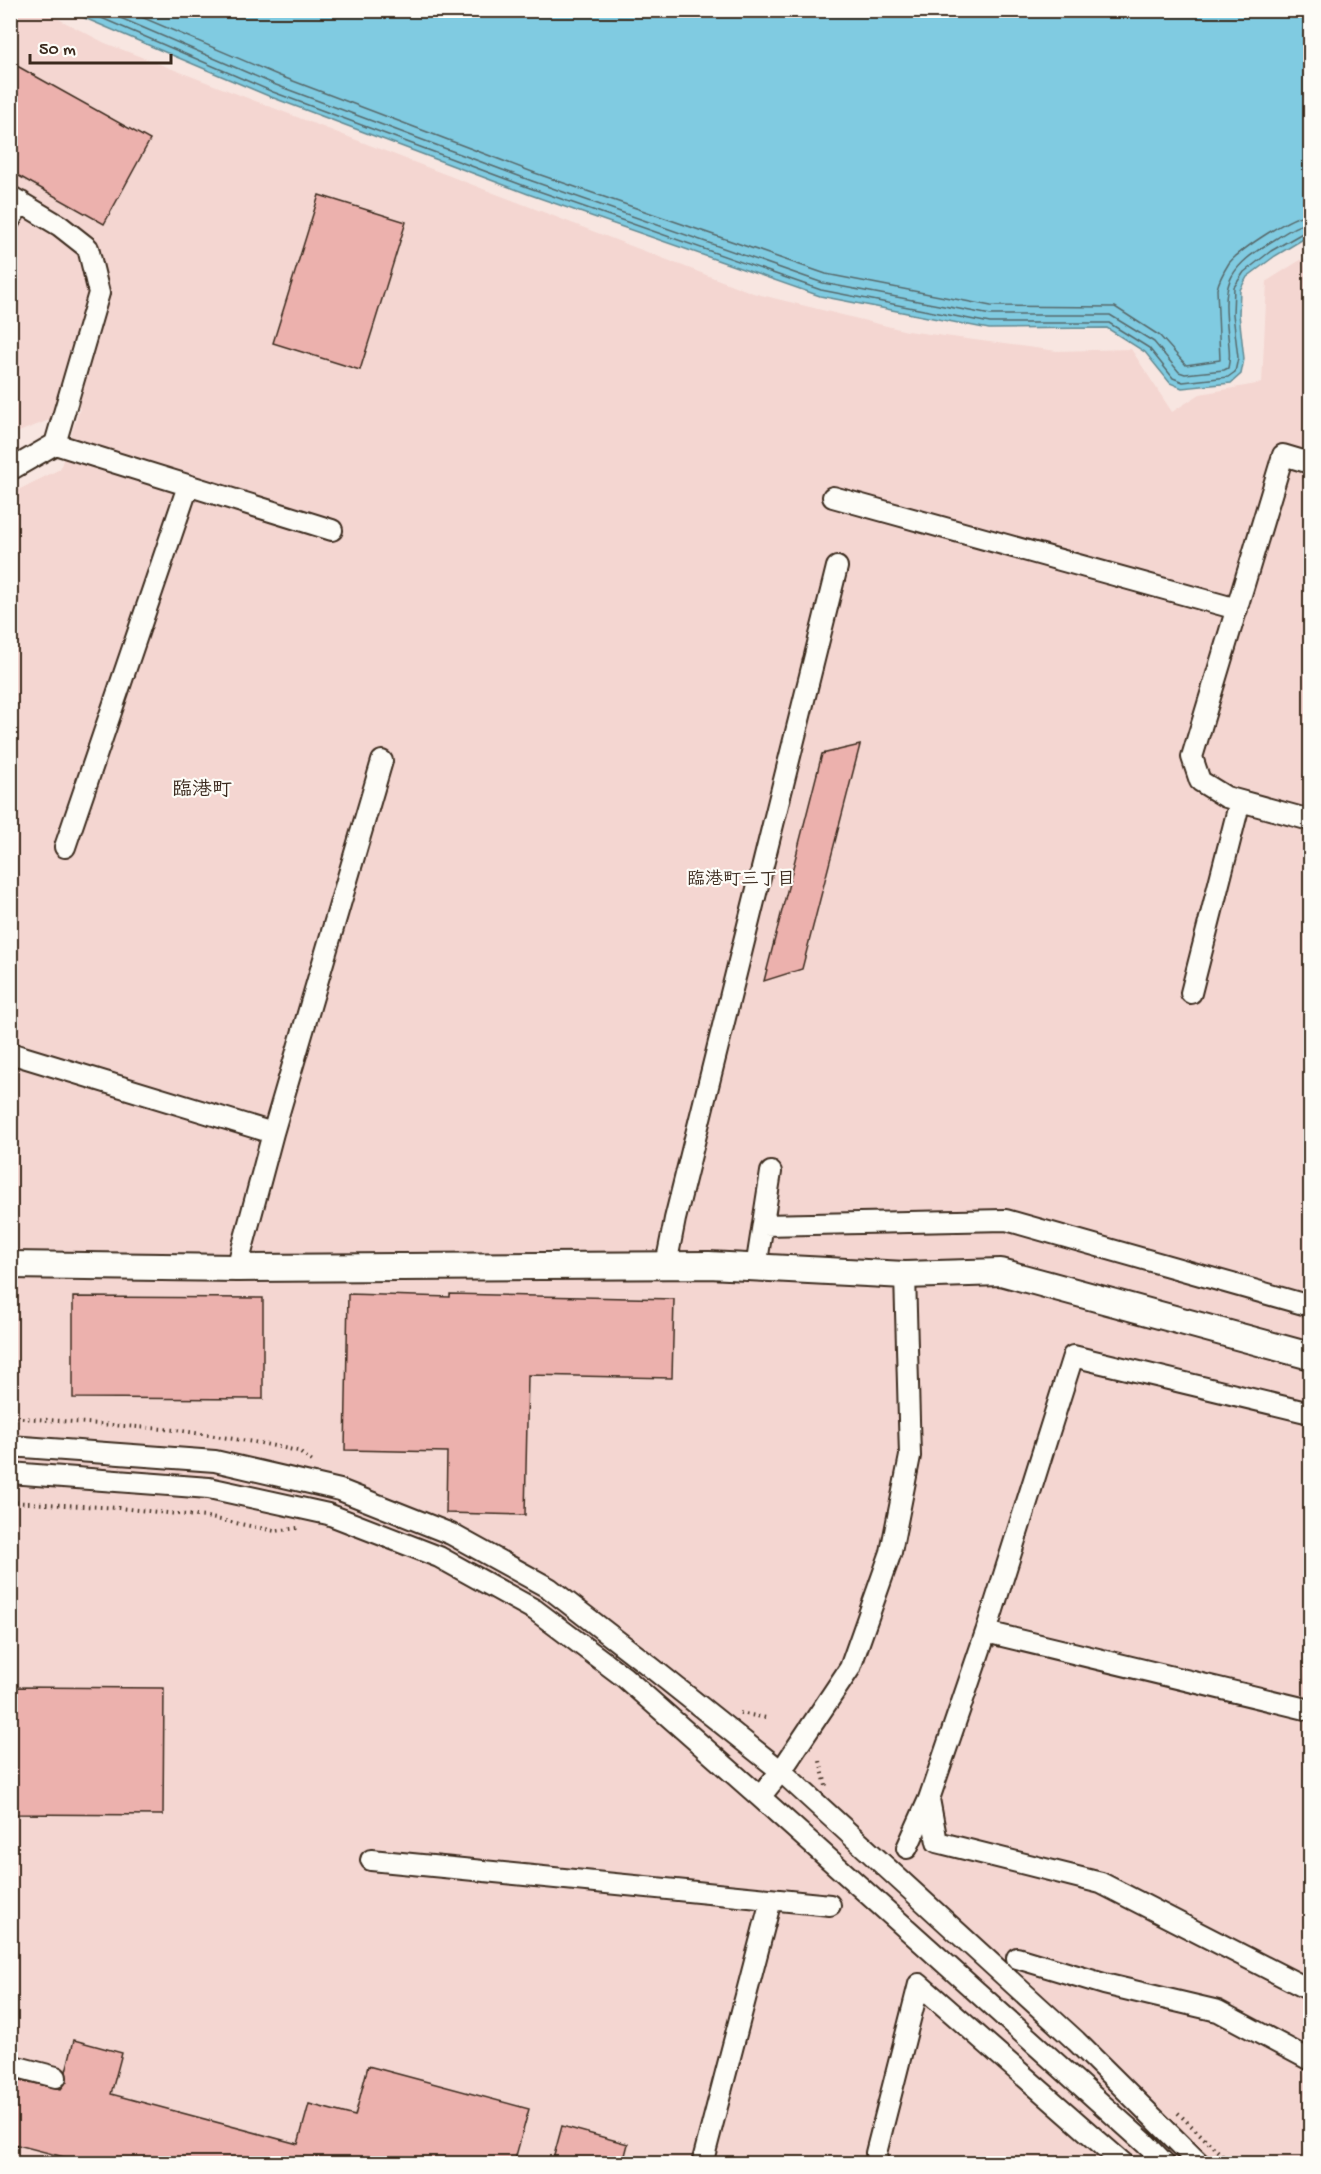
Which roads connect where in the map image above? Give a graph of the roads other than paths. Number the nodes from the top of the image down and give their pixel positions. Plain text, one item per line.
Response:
1 (16, 199) edge
2 (10, 220) edge
3 (55, 444) junction
4 (1311, 463) edge
5 (10, 470) edge
6 (188, 486) junction
7 (833, 497) dead end
8 (332, 530) dead end
9 (837, 567) dead end
10 (1237, 609) junction
11 (382, 761) dead end
12 (1240, 801) junction
13 (1311, 820) edge
14 (65, 847) dead end
15 (1191, 993) dead end
16 (10, 1053) edge
17 (273, 1133) junction
18 (771, 1172) dead end
19 (763, 1225) junction
20 (10, 1265) edge
21 (666, 1265) junction
22 (237, 1268) junction
23 (756, 1268) junction
24 (905, 1275) junction
25 (1311, 1306) edge
26 (1311, 1356) edge
27 (1311, 1413) edge
28 (10, 1446) edge
29 (10, 1473) edge
30 (986, 1632) junction
31 (1311, 1710) edge
32 (781, 1772) junction
33 (760, 1797) junction
34 (929, 1799) junction
35 (907, 1848) dead end
36 (371, 1860) dead end
37 (771, 1900) junction
38 (830, 1905) dead end
39 (1017, 1958) dead end
40 (1311, 1990) edge
41 (1311, 2060) edge
42 (10, 2065) edge
43 (56, 2077) dead end
44 (702, 2163) edge
45 (878, 2163) edge
46 (1124, 2163) edge
47 (1165, 2163) edge
48 (1200, 2163) edge

1 - 2 street
1 - 3 street
3 - 5 street
3 - 6 street
4 - 10 street
6 - 8 street
6 - 14 street
7 - 10 street
9 - 21 street
10 - 12 street
11 - 17 street
12 - 13 street
12 - 15 street
16 - 17 street
17 - 22 street
18 - 19 street
19 - 23 street
19 - 25 street
20 - 22 main road
21 - 22 main road
21 - 23 main road
23 - 24 main road
24 - 26 main road
24 - 32 street
27 - 30 street
28 - 32 street
29 - 33 street
30 - 31 street
30 - 34 street
32 - 33 street
32 - 48 street
33 - 47 street
34 - 35 street
34 - 40 street
36 - 37 street
37 - 38 street
37 - 44 street
39 - 41 street
42 - 43 street
45 - 46 street

